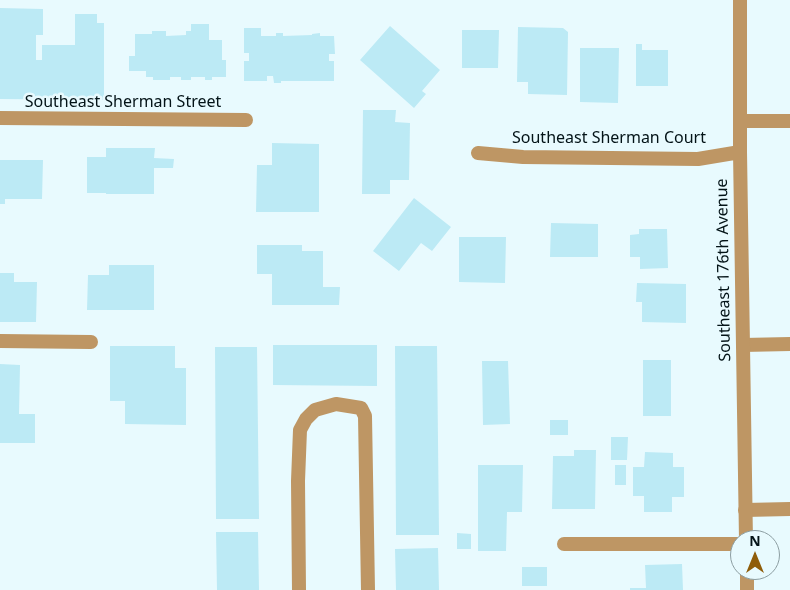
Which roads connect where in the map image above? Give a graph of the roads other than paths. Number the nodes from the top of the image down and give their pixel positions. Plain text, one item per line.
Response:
1 (740, 0) edge
2 (0, 118) edge
3 (246, 120) dead end
4 (740, 121) junction
5 (790, 121) edge
6 (740, 152) junction
7 (478, 153) dead end
8 (0, 341) edge
9 (91, 342) dead end
10 (790, 344) edge
11 (743, 345) junction
12 (790, 509) edge
13 (745, 510) junction
14 (746, 530) edge
15 (564, 544) dead end
16 (730, 544) edge
17 (299, 590) edge
18 (368, 590) edge

1 - 4 street, Southeast 176th Avenue
2 - 3 street, Southeast Sherman Street
4 - 5 street
4 - 6 street, Southeast 176th Avenue
6 - 7 street, Southeast Sherman Court
6 - 11 street, Southeast 176th Avenue
8 - 9 street
10 - 11 street
11 - 13 street, Southeast 176th Avenue
12 - 13 street
13 - 14 street, Southeast 176th Avenue
15 - 16 street
17 - 18 street

